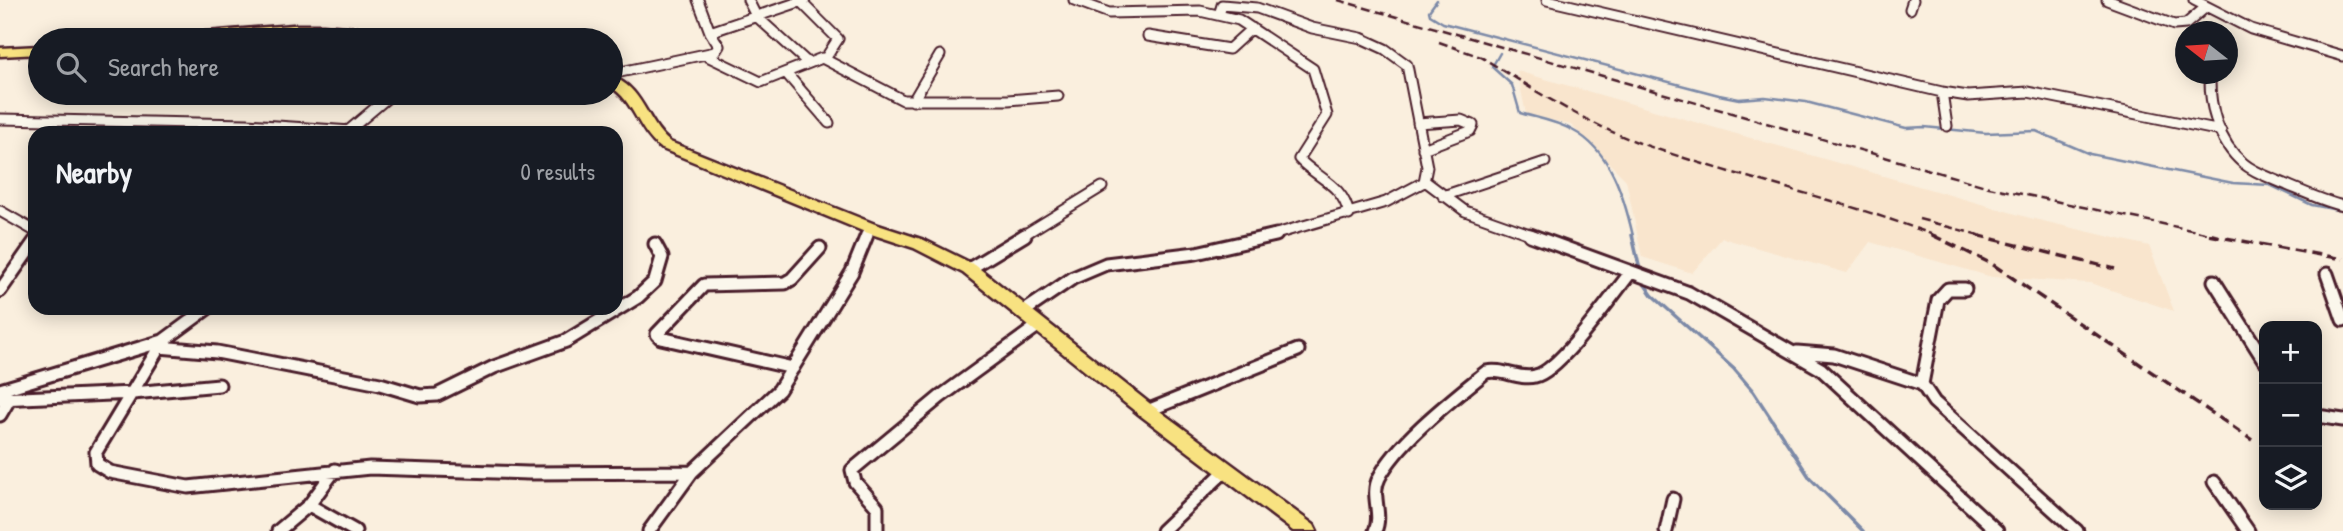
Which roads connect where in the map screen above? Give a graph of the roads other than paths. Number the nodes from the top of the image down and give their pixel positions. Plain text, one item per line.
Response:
1 (698, 0) edge
2 (748, 0) edge
3 (1074, 0) edge
4 (1140, 0) edge
5 (1547, 0) edge
6 (2107, 0) edge
7 (2194, 0) edge
8 (801, 1) edge
9 (2206, 7) junction
10 (1134, 13) junction
11 (1219, 15) junction
12 (756, 16) junction
13 (2231, 20) joint
14 (1252, 28) junction
15 (710, 32) junction
16 (1148, 36) dead end
17 (28, 51) edge
18 (0, 52) edge
19 (940, 55) dead end
20 (707, 56) junction
21 (2343, 56) edge
22 (825, 59) junction
23 (807, 62) junction
24 (623, 72) edge
25 (786, 73) junction
26 (2211, 84) edge
27 (623, 87) edge
28 (1942, 92) junction
29 (1058, 96) dead end
30 (913, 101) junction
31 (379, 105) edge
32 (0, 119) edge
33 (829, 123) dead end
34 (1418, 123) junction
35 (204, 126) edge
36 (355, 126) edge
37 (1947, 126) dead end
38 (2221, 131) junction
39 (1423, 149) junction
40 (1545, 162) dead end
41 (1425, 181) junction
42 (1102, 187) dead end
43 (1443, 196) junction
44 (2343, 206) edge
45 (0, 211) edge
46 (1349, 215) junction
47 (28, 227) edge
48 (870, 228) junction
49 (654, 244) dead end
50 (820, 248) dead end
51 (28, 250) edge
52 (969, 269) junction
53 (1631, 272) junction
54 (2327, 274) dead end
55 (2214, 281) dead end
56 (1, 287) edge
57 (1965, 289) dead end
58 (623, 306) edge
59 (1024, 312) junction
60 (199, 315) edge
61 (609, 315) edge
62 (2343, 320) edge
63 (1039, 325) junction
64 (161, 344) junction
65 (1298, 350) dead end
66 (1792, 352) junction
67 (2259, 352) edge
68 (793, 368) junction
69 (1922, 384) junction
70 (219, 385) dead end
71 (133, 393) junction
72 (3, 396) edge
73 (1147, 411) junction
74 (0, 415) edge
75 (2322, 417) edge
76 (2343, 419) edge
77 (335, 470) junction
78 (1226, 470) junction
79 (692, 472) junction
80 (2214, 482) dead end
81 (1673, 499) dead end
82 (309, 505) junction
83 (278, 531) edge
84 (355, 531) edge
85 (649, 531) edge
86 (877, 531) edge
87 (1162, 531) edge
88 (1307, 531) edge
89 (1375, 531) edge
90 (1666, 531) edge
91 (1997, 531) edge
92 (2077, 531) edge
93 (2248, 531) edge

1 - 15 street
2 - 12 street
3 - 10 street
4 - 10 street
5 - 28 street
6 - 9 street
7 - 9 street
8 - 12 street
8 - 22 street
9 - 13 street
10 - 11 street
11 - 14 street
11 - 34 street
12 - 15 street
12 - 23 street
13 - 21 street
14 - 16 street
14 - 46 street
15 - 20 street
17 - 18 highway
19 - 30 street
20 - 24 street
20 - 25 street
22 - 23 street
22 - 30 street
23 - 25 street
25 - 33 street
26 - 38 street
27 - 48 highway
28 - 37 street
28 - 38 street
29 - 30 street
31 - 36 street
32 - 35 street
34 - 39 street
34 - 39 street
38 - 44 street
39 - 41 street
40 - 43 street
41 - 43 street
41 - 46 street
42 - 52 street
43 - 53 street
45 - 47 street
46 - 59 street
48 - 52 highway
48 - 68 street
49 - 58 street
50 - 68 street
51 - 56 street
52 - 59 highway
53 - 66 street
53 - 89 street
54 - 62 street
55 - 67 street
57 - 69 street
59 - 63 highway
60 - 64 street
61 - 64 street
63 - 73 highway
63 - 86 street
64 - 71 street
64 - 72 street
65 - 73 street
66 - 69 street
66 - 91 street
68 - 79 street
69 - 92 street
70 - 71 street
71 - 72 street
71 - 77 street
72 - 74 street
73 - 78 highway
75 - 76 street
77 - 79 street
77 - 82 street
78 - 87 street
78 - 88 highway
79 - 85 street
80 - 93 street
81 - 90 street
82 - 83 street
82 - 84 street

